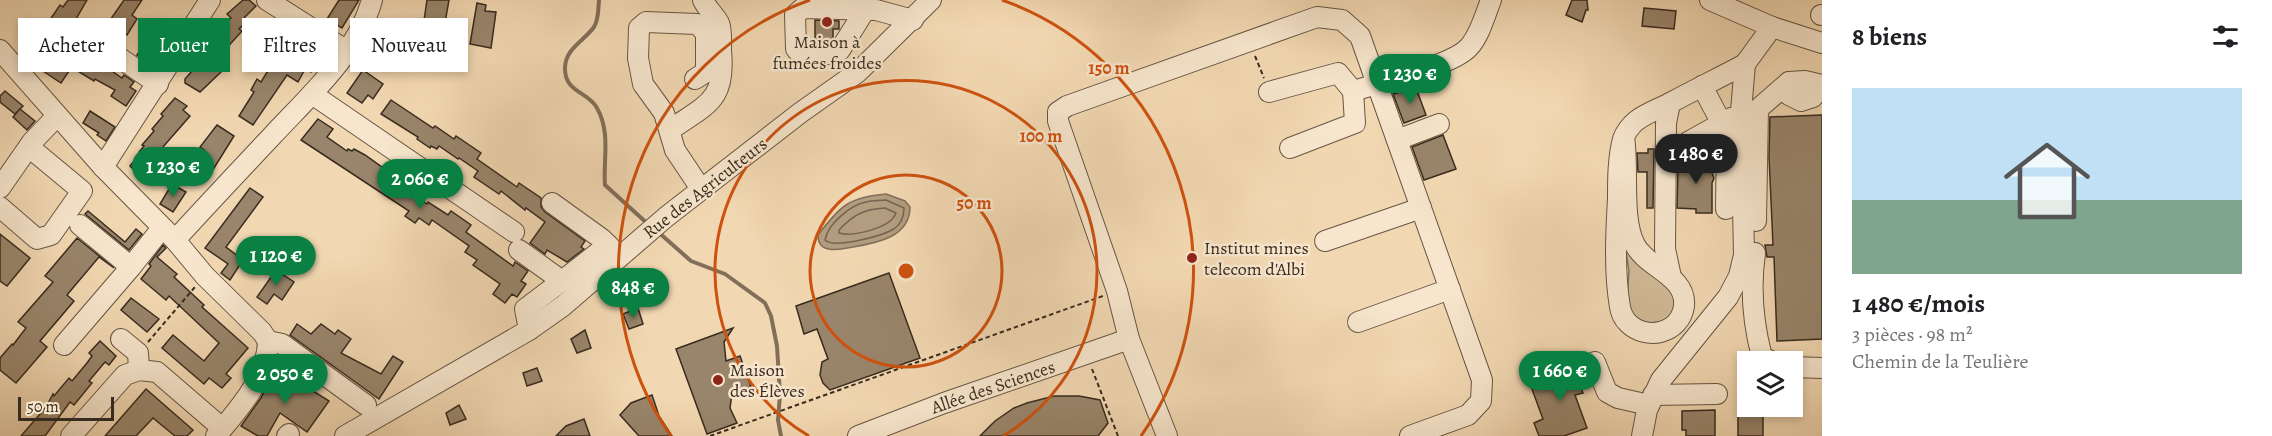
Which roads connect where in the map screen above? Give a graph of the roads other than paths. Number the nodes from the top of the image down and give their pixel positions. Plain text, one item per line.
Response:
1 (210, 0) edge
2 (267, 0) edge
3 (372, 0) edge
4 (703, 0) edge
5 (931, 0) edge
6 (1491, 0) edge
7 (1710, 0) edge
8 (1728, 4) edge
9 (865, 10) dead end
10 (913, 20) junction
11 (1772, 27) junction
12 (1822, 43) edge
13 (347, 51) junction
14 (2, 52) edge
15 (126, 62) edge
16 (1745, 64) junction
17 (695, 79) dead end
18 (158, 84) junction
19 (1377, 84) junction
20 (1821, 85) edge
21 (1702, 86) junction
22 (1353, 91) junction
23 (1269, 92) road end
24 (312, 93) junction
25 (1666, 105) junction
26 (57, 116) junction
27 (1741, 118) junction
28 (1439, 124) dead end
29 (1722, 124) junction
30 (670, 130) junction
31 (1624, 138) junction
32 (1397, 140) junction
33 (1688, 142) dead end
34 (29, 147) junction
35 (1290, 148) dead end
36 (103, 167) junction
37 (0, 188) edge
38 (701, 189) junction
39 (552, 203) dead end
40 (0, 207) edge
41 (1421, 208) junction
42 (1726, 209) dead end
43 (80, 225) dead end
44 (169, 234) junction
45 (1325, 241) dead end
46 (614, 250) junction
47 (131, 267) junction
48 (1663, 273) junction
49 (562, 281) junction
50 (1450, 289) junction
51 (1358, 322) dead end
52 (529, 330) junction
53 (121, 339) dead end
54 (1129, 339) junction
55 (268, 341) junction
56 (64, 345) dead end
57 (1760, 351) edge
58 (138, 361) junction
59 (1595, 362) dead end
60 (1803, 367) edge
61 (1822, 368) edge
62 (1655, 393) junction
63 (1718, 394) dead end
64 (366, 405) dead end
65 (219, 432) edge
66 (80, 433) edge
67 (345, 436) edge
68 (858, 436) edge
69 (1167, 436) edge
70 (1410, 436) edge
71 (1642, 436) edge

1 - 18 street
2 - 13 street
3 - 13 street
4 - 30 street
5 - 10 street, Rue des Agriculteurs
6 - 19 street
7 - 8 street
8 - 11 street
9 - 10 street
10 - 38 street, Rue des Agriculteurs
11 - 12 street
11 - 16 street
13 - 24 street
14 - 26 street
15 - 18 street
16 - 21 street
16 - 27 street
17 - 30 street
18 - 36 street
19 - 22 street
19 - 32 street
19 - 54 street
20 - 57 street
21 - 25 street
21 - 29 street
22 - 23 street
22 - 35 street
24 - 44 street
24 - 49 street
25 - 31 street
25 - 48 street
26 - 34 street
26 - 36 street
27 - 29 street
27 - 62 street
28 - 32 street
29 - 33 street
29 - 42 street
30 - 38 street
31 - 48 street
31 - 48 street
32 - 41 street
34 - 37 street
34 - 40 street
36 - 44 street
38 - 46 street, Rue des Agriculteurs
39 - 46 street
41 - 45 street
41 - 50 street
43 - 47 street
44 - 47 street
44 - 55 street
46 - 49 street
46 - 52 street, Rue des Agriculteurs
47 - 56 street
49 - 52 street
50 - 51 street
50 - 70 street
52 - 67 street, Rue des Agriculteurs
53 - 58 street
54 - 68 street, Allée des Sciences
54 - 69 street
55 - 64 street
55 - 65 street
58 - 65 street
58 - 66 street
59 - 62 street
60 - 61 street
62 - 63 street
62 - 71 street

